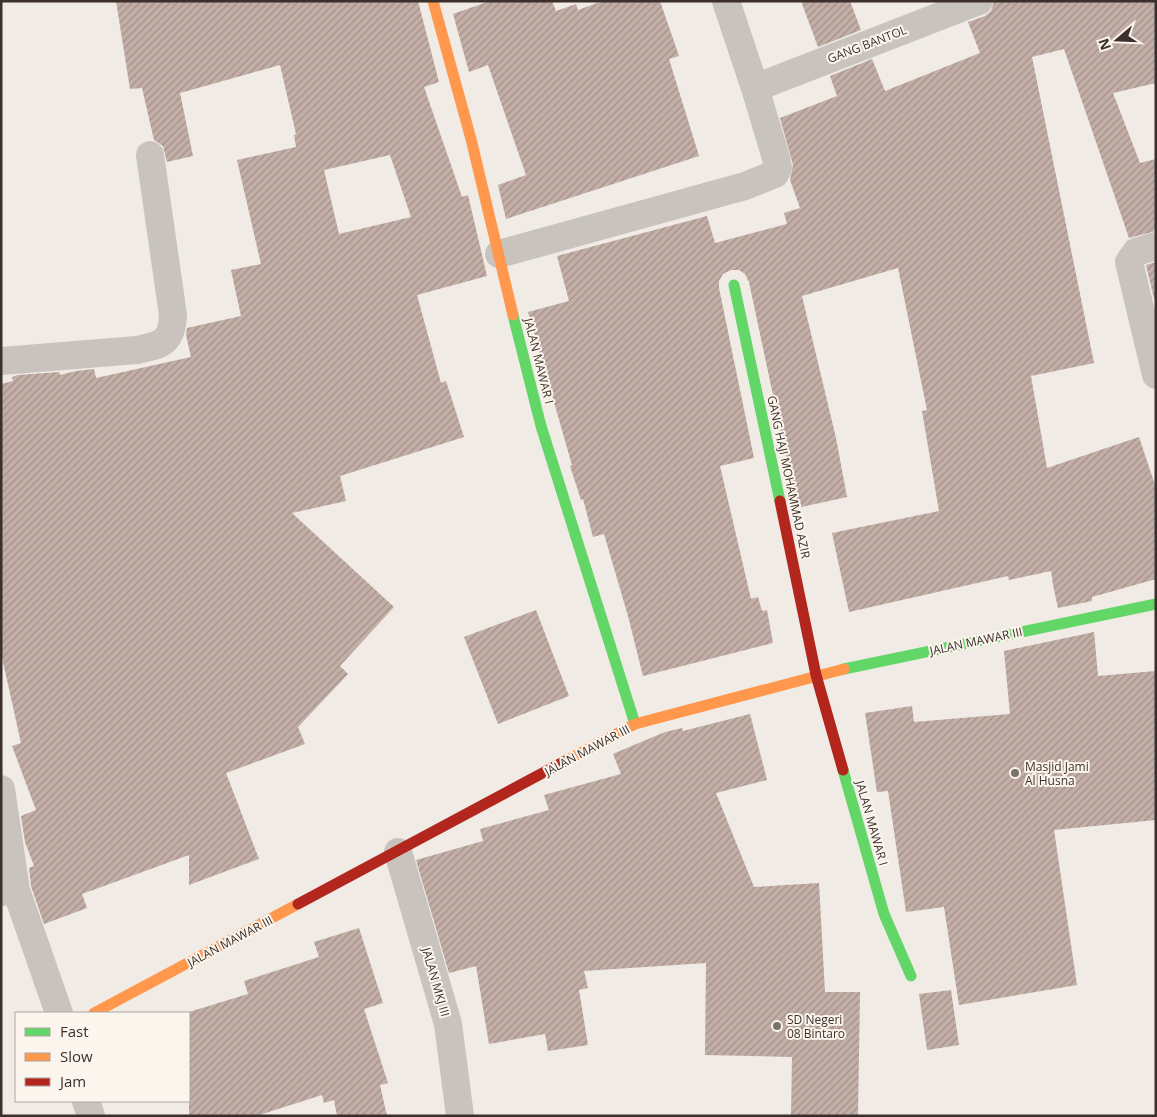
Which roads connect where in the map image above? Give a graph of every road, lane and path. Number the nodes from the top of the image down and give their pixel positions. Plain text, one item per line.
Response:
1 (433, 1) edge
2 (726, 1) edge
3 (979, 1) edge
4 (755, 88) junction
5 (150, 155) dead end
6 (1156, 246) edge
7 (498, 254) junction
8 (734, 285) dead end
9 (1, 361) edge
10 (1156, 375) edge
11 (1156, 604) edge
12 (816, 675) junction
13 (635, 724) junction
14 (1, 789) edge
15 (398, 852) junction
16 (8, 891) edge
17 (911, 976) dead end
18 (59, 1012) edge
19 (96, 1012) edge
20 (86, 1102) edge
21 (91, 1116) edge
22 (460, 1116) edge

1 - 7 street, JALAN MAWAR I
2 - 4 street
3 - 4 street, GANG BANTOL
4 - 7 street
5 - 9 street
6 - 10 street
7 - 13 street, JALAN MAWAR I
8 - 12 street, GANG HAJI MOHAMMAD AZIR
11 - 12 street, JALAN MAWAR III
12 - 13 street, JALAN MAWAR III
12 - 17 street, JALAN MAWAR I
13 - 15 street, JALAN MAWAR III
14 - 16 street
15 - 19 street, JALAN MAWAR III
15 - 22 street, JALAN MKJ III
16 - 18 street
20 - 21 street

